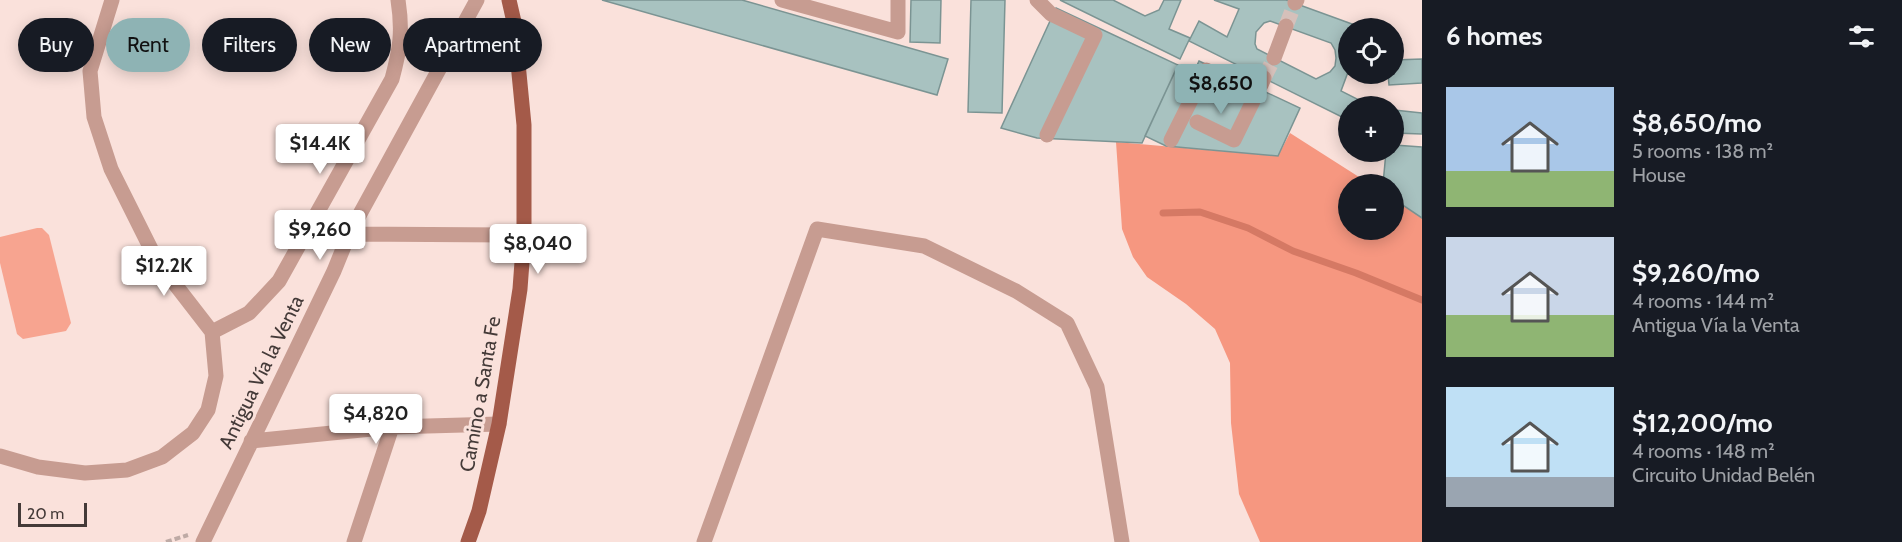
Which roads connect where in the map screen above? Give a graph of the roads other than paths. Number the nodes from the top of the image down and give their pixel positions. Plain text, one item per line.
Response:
1 (112, 0) edge
2 (398, 0) edge
3 (477, 0) edge
4 (509, 0) edge
5 (782, 0) edge
6 (898, 0) edge
7 (1037, 0) edge
8 (1286, 26) tunnel mouth
9 (1274, 58) tunnel mouth
10 (1197, 122) dead end
11 (1047, 135) dead end
12 (1172, 140) dead end
13 (349, 234) junction
14 (524, 235) junction
15 (212, 332) junction
16 (498, 424) junction
17 (392, 427) junction
18 (251, 441) junction
19 (0, 456) edge
20 (203, 542) edge
21 (354, 542) edge
22 (468, 542) edge
23 (704, 542) edge
24 (1122, 542) edge

1 - 15 street
2 - 15 street
3 - 13 street, Antigua Vía la Venta
4 - 14 main road, Camino a Santa Fe
5 - 6 street
7 - 11 street
8 - 9 street
10 - 12 street
13 - 14 street
13 - 18 street, Antigua Vía la Venta
14 - 16 main road, Camino a Santa Fe
15 - 19 street
16 - 17 street
16 - 22 main road, Camino a Santa Fe
17 - 18 street
17 - 21 street
18 - 20 street, Antigua Vía la Venta
23 - 24 street

